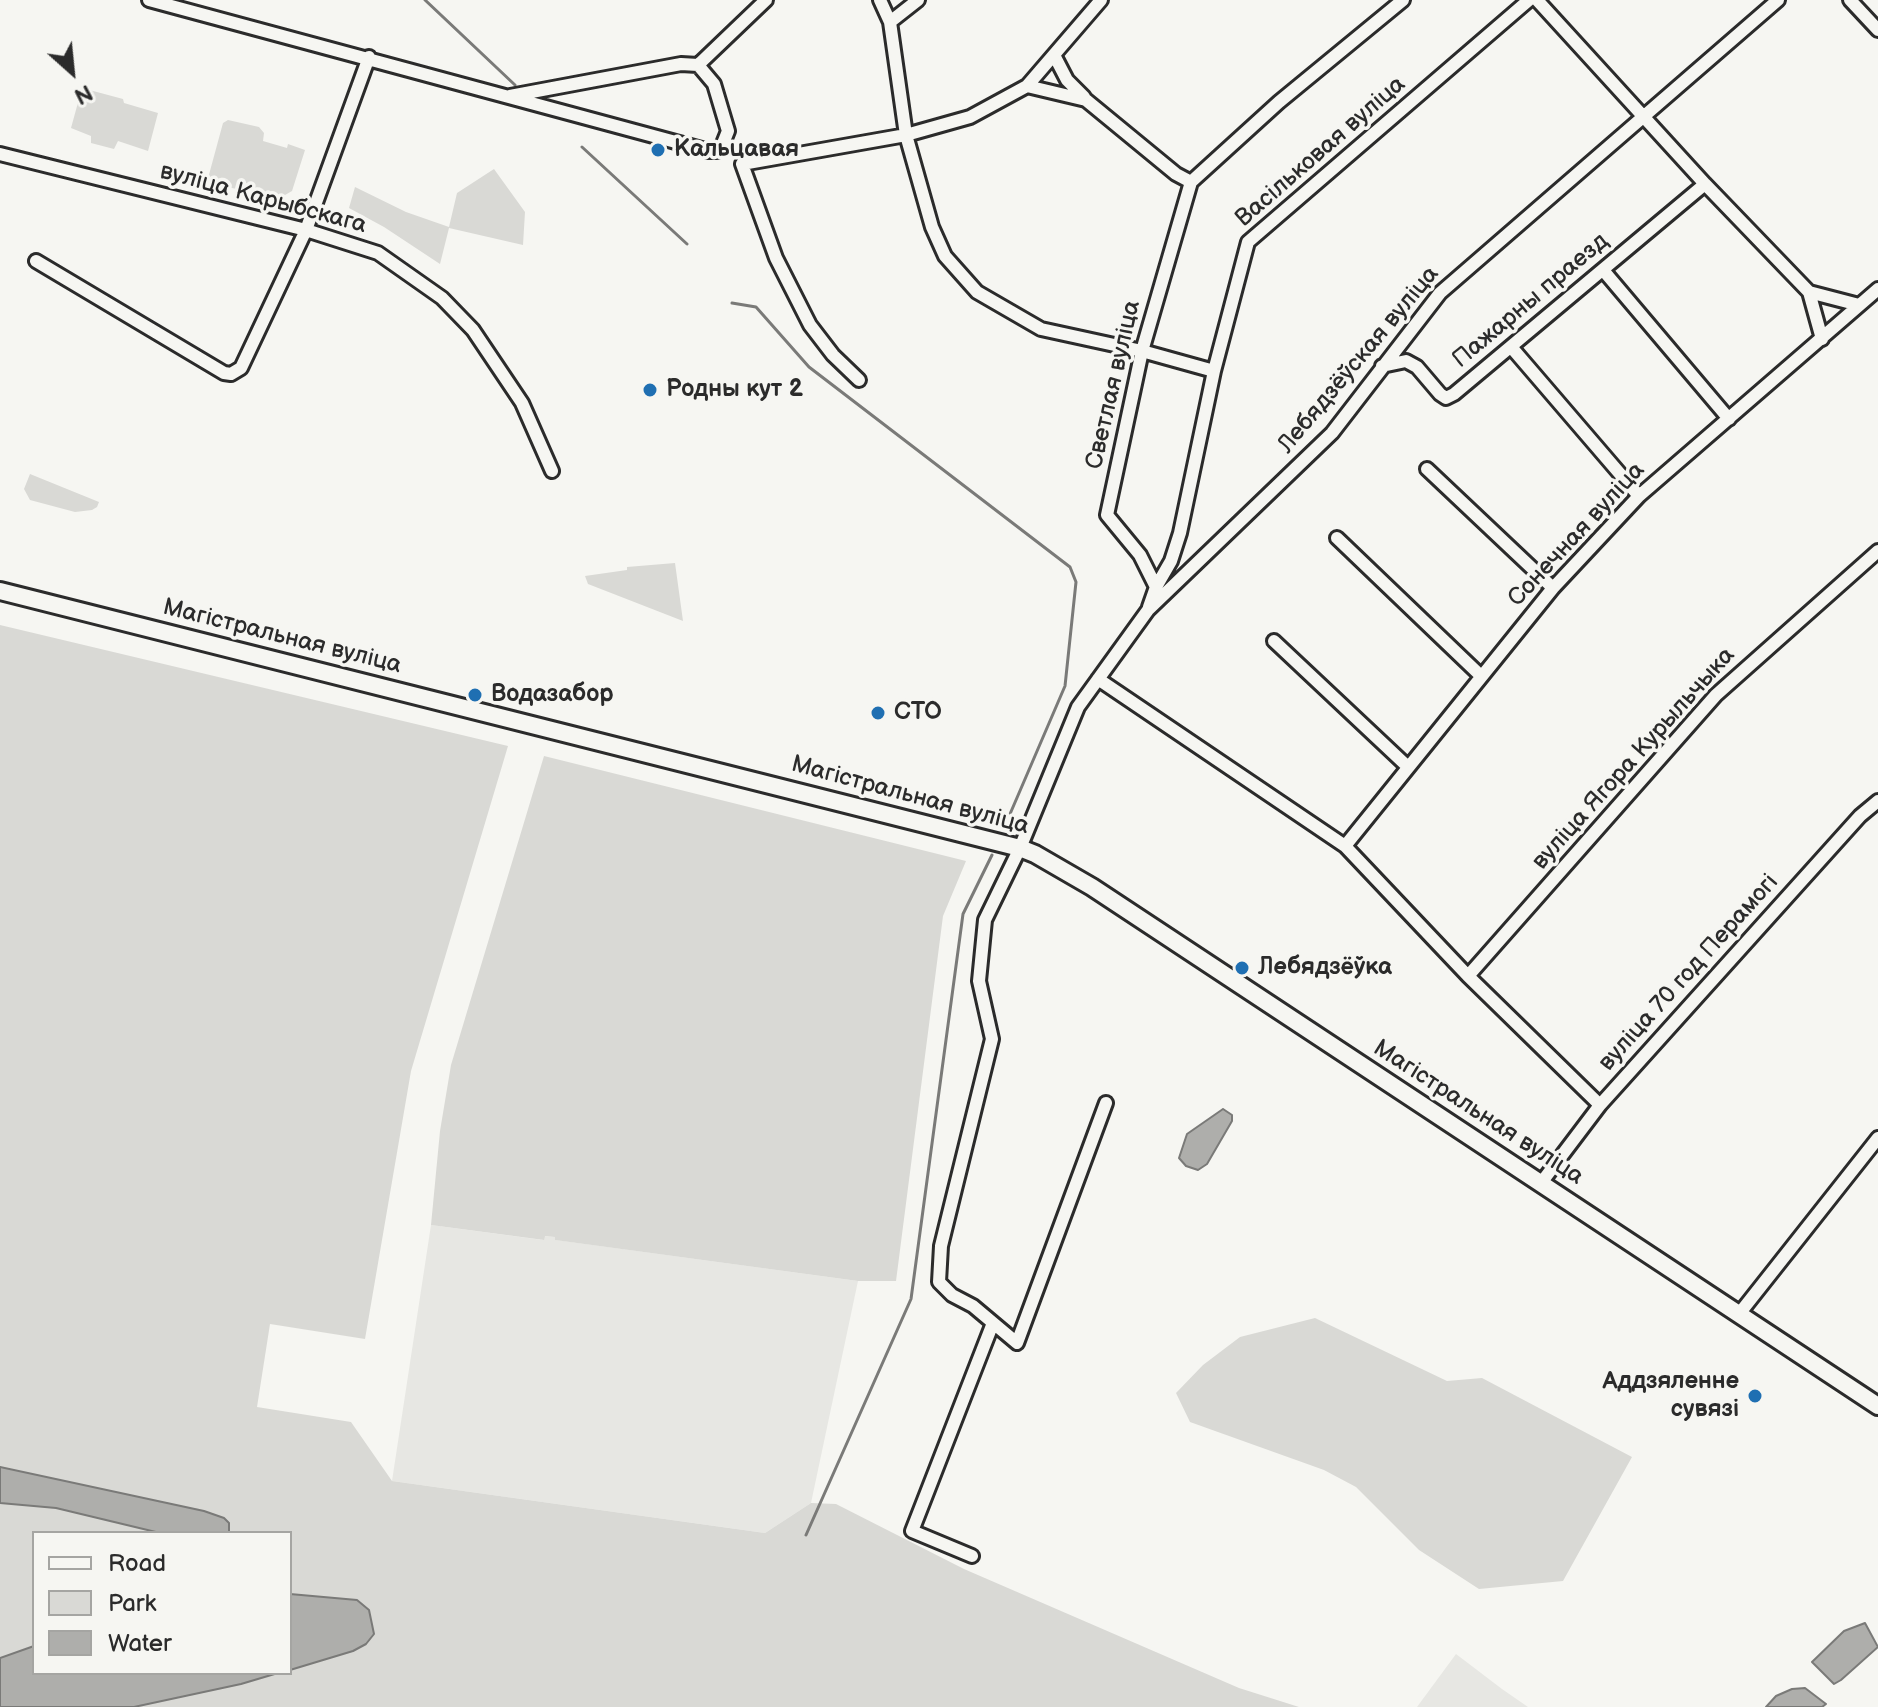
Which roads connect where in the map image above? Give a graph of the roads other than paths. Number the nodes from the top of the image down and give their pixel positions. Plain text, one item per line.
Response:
1 (149, 0) edge
2 (766, 0) edge
3 (880, 0) edge
4 (918, 0) edge
5 (1101, 0) edge
6 (1403, 0) edge
7 (1529, 0) edge
8 (1537, 0) edge
9 (1778, 0) edge
10 (1850, 0) edge
11 (890, 22) junction
12 (1876, 26) edge
13 (1054, 55) junction
14 (369, 57) junction
15 (698, 65) junction
16 (1027, 86) junction
17 (510, 96) junction
18 (1086, 100) junction
19 (1643, 117) junction
20 (906, 135) junction
21 (717, 151) junction
22 (0, 154) edge
23 (742, 164) junction
24 (1191, 182) junction
25 (1705, 184) junction
26 (306, 230) junction
27 (36, 261) dead end
28 (1603, 270) junction
29 (1878, 289) edge
30 (1809, 292) junction
31 (1859, 305) junction
32 (1822, 339) junction
33 (1512, 348) junction
34 (1142, 351) junction
35 (1382, 366) junction
36 (1214, 371) junction
37 (859, 380) dead end
38 (1729, 419) junction
39 (1427, 469) dead end
40 (552, 471) dead end
41 (1639, 496) junction
42 (1337, 538) dead end
43 (1878, 551) edge
44 (1171, 561) junction
45 (1187, 573) junction
46 (1156, 587) junction
47 (1553, 588) junction
48 (0, 591) edge
49 (1148, 610) junction
50 (1274, 641) dead end
51 (1480, 675) junction
52 (1098, 679) junction
53 (1408, 767) junction
54 (1878, 801) edge
55 (1345, 846) junction
56 (1020, 848) junction
57 (1468, 976) junction
58 (1106, 1103) dead end
59 (1600, 1105) junction
60 (1878, 1138) edge
61 (1541, 1183) junction
62 (1739, 1314) junction
63 (993, 1323) junction
64 (1878, 1406) edge
65 (972, 1556) dead end

1 - 14 street
2 - 15 street
3 - 11 street
4 - 11 street
5 - 13 street
6 - 24 street
7 - 36 street, Васільковая вуліца
8 - 19 street
9 - 19 street, Лебядзёўская вуліца
10 - 12 street
11 - 20 street
13 - 16 street
13 - 18 street
14 - 17 street
14 - 26 street
15 - 17 street
15 - 21 street
16 - 18 street
16 - 20 street
17 - 21 street
18 - 24 street
19 - 25 street
19 - 35 street, Лебядзёўская вуліца
20 - 23 street
20 - 34 street
21 - 23 street
22 - 26 street, вуліца Карыбскага
23 - 37 street
24 - 34 street, Светлая вуліца
25 - 28 street, Пажарны праезд
25 - 30 street
26 - 27 street
26 - 40 street, вуліца Карыбскага
28 - 33 street, Пажарны праезд
28 - 38 street
29 - 31 street, Сонечная вуліца
30 - 31 street
30 - 32 street
31 - 32 street, Сонечная вуліца
32 - 38 street, Сонечная вуліца
33 - 35 street, Пажарны праезд
33 - 41 street
34 - 36 street
34 - 46 street, Светлая вуліца
35 - 45 street, Лебядзёўская вуліца
36 - 44 street, Васільковая вуліца
38 - 41 street, Сонечная вуліца
39 - 47 street
41 - 47 street, Сонечная вуліца
42 - 51 street
43 - 57 street, вуліца Ягора Курыльчыка
44 - 45 street
44 - 46 street, Васільковая вуліца
45 - 49 street, Лебядзёўская вуліца
46 - 49 street, Васільковая вуліца
47 - 51 street, Сонечная вуліца
48 - 56 main road, Магістральная вуліца
49 - 52 street, Лебядзёўская вуліца
50 - 53 street
51 - 53 street, Сонечная вуліца
52 - 55 street
52 - 56 street, Лебядзёўская вуліца
53 - 55 street, Сонечная вуліца
54 - 59 street, вуліца 70 год Перамогі
55 - 57 street
56 - 61 main road, Магістральная вуліца
56 - 63 street, Лебядзёўская вуліца
57 - 59 street
58 - 63 street
59 - 61 street, вуліца 70 год Перамогі
60 - 62 street
61 - 62 main road, Магістральная вуліца
62 - 64 main road, Магістральная вуліца
63 - 65 street

